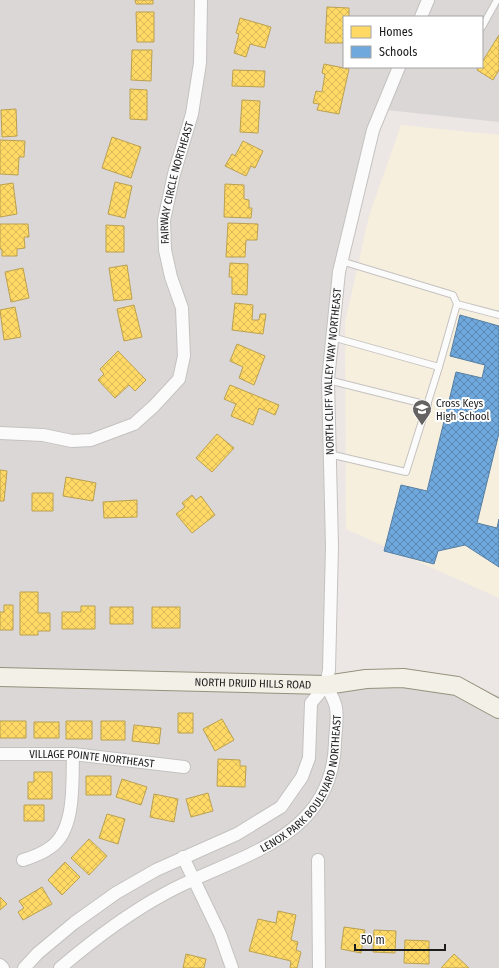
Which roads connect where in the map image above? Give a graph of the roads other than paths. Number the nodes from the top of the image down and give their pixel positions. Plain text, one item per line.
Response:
1 (201, 0) edge
2 (428, 0) edge
3 (497, 0) edge
4 (421, 16) edge
5 (483, 25) edge
6 (399, 68) edge
7 (341, 261) junction
8 (457, 304) junction
9 (499, 315) edge
10 (332, 337) junction
11 (439, 367) junction
12 (328, 380) junction
13 (428, 405) junction
14 (0, 433) edge
15 (330, 454) junction
16 (0, 677) edge
17 (326, 685) junction
18 (499, 709) edge
19 (0, 754) edge
20 (73, 754) junction
21 (184, 768) dead end
22 (183, 857) junction
23 (23, 860) dead end
24 (318, 860) dead end
25 (194, 880) junction
26 (0, 965) edge
27 (3, 968) edge
28 (24, 968) edge
29 (60, 968) edge
30 (232, 968) edge
31 (319, 968) edge

1 - 14 street, FAIRWAY CIRCLE NORTHEAST
2 - 4 street
3 - 5 lane
6 - 7 street, NORTH CLIFF VALLEY WAY NORTHEAST
7 - 8 lane
7 - 10 street, NORTH CLIFF VALLEY WAY NORTHEAST
8 - 9 lane
8 - 11 lane
10 - 11 lane
10 - 12 street, NORTH CLIFF VALLEY WAY NORTHEAST
11 - 13 lane
12 - 13 lane
12 - 15 street, NORTH CLIFF VALLEY WAY NORTHEAST
13 - 15 lane
15 - 17 street, NORTH CLIFF VALLEY WAY NORTHEAST
16 - 17 main road, NORTH DRUID HILLS ROAD
17 - 18 main road, NORTH DRUID HILLS ROAD
17 - 22 street, LENOX PARK BOULEVARD NORTHEAST
17 - 25 street, LENOX PARK BOULEVARD NORTHEAST
19 - 20 street, VILLAGE POINTE NORTHEAST
20 - 21 street, VILLAGE POINTE NORTHEAST
20 - 23 street
22 - 25 street
22 - 28 street, LENOX PARK BOULEVARD NORTHEAST
24 - 31 street
25 - 29 street, LENOX PARK BOULEVARD NORTHEAST
25 - 30 street
26 - 27 street

